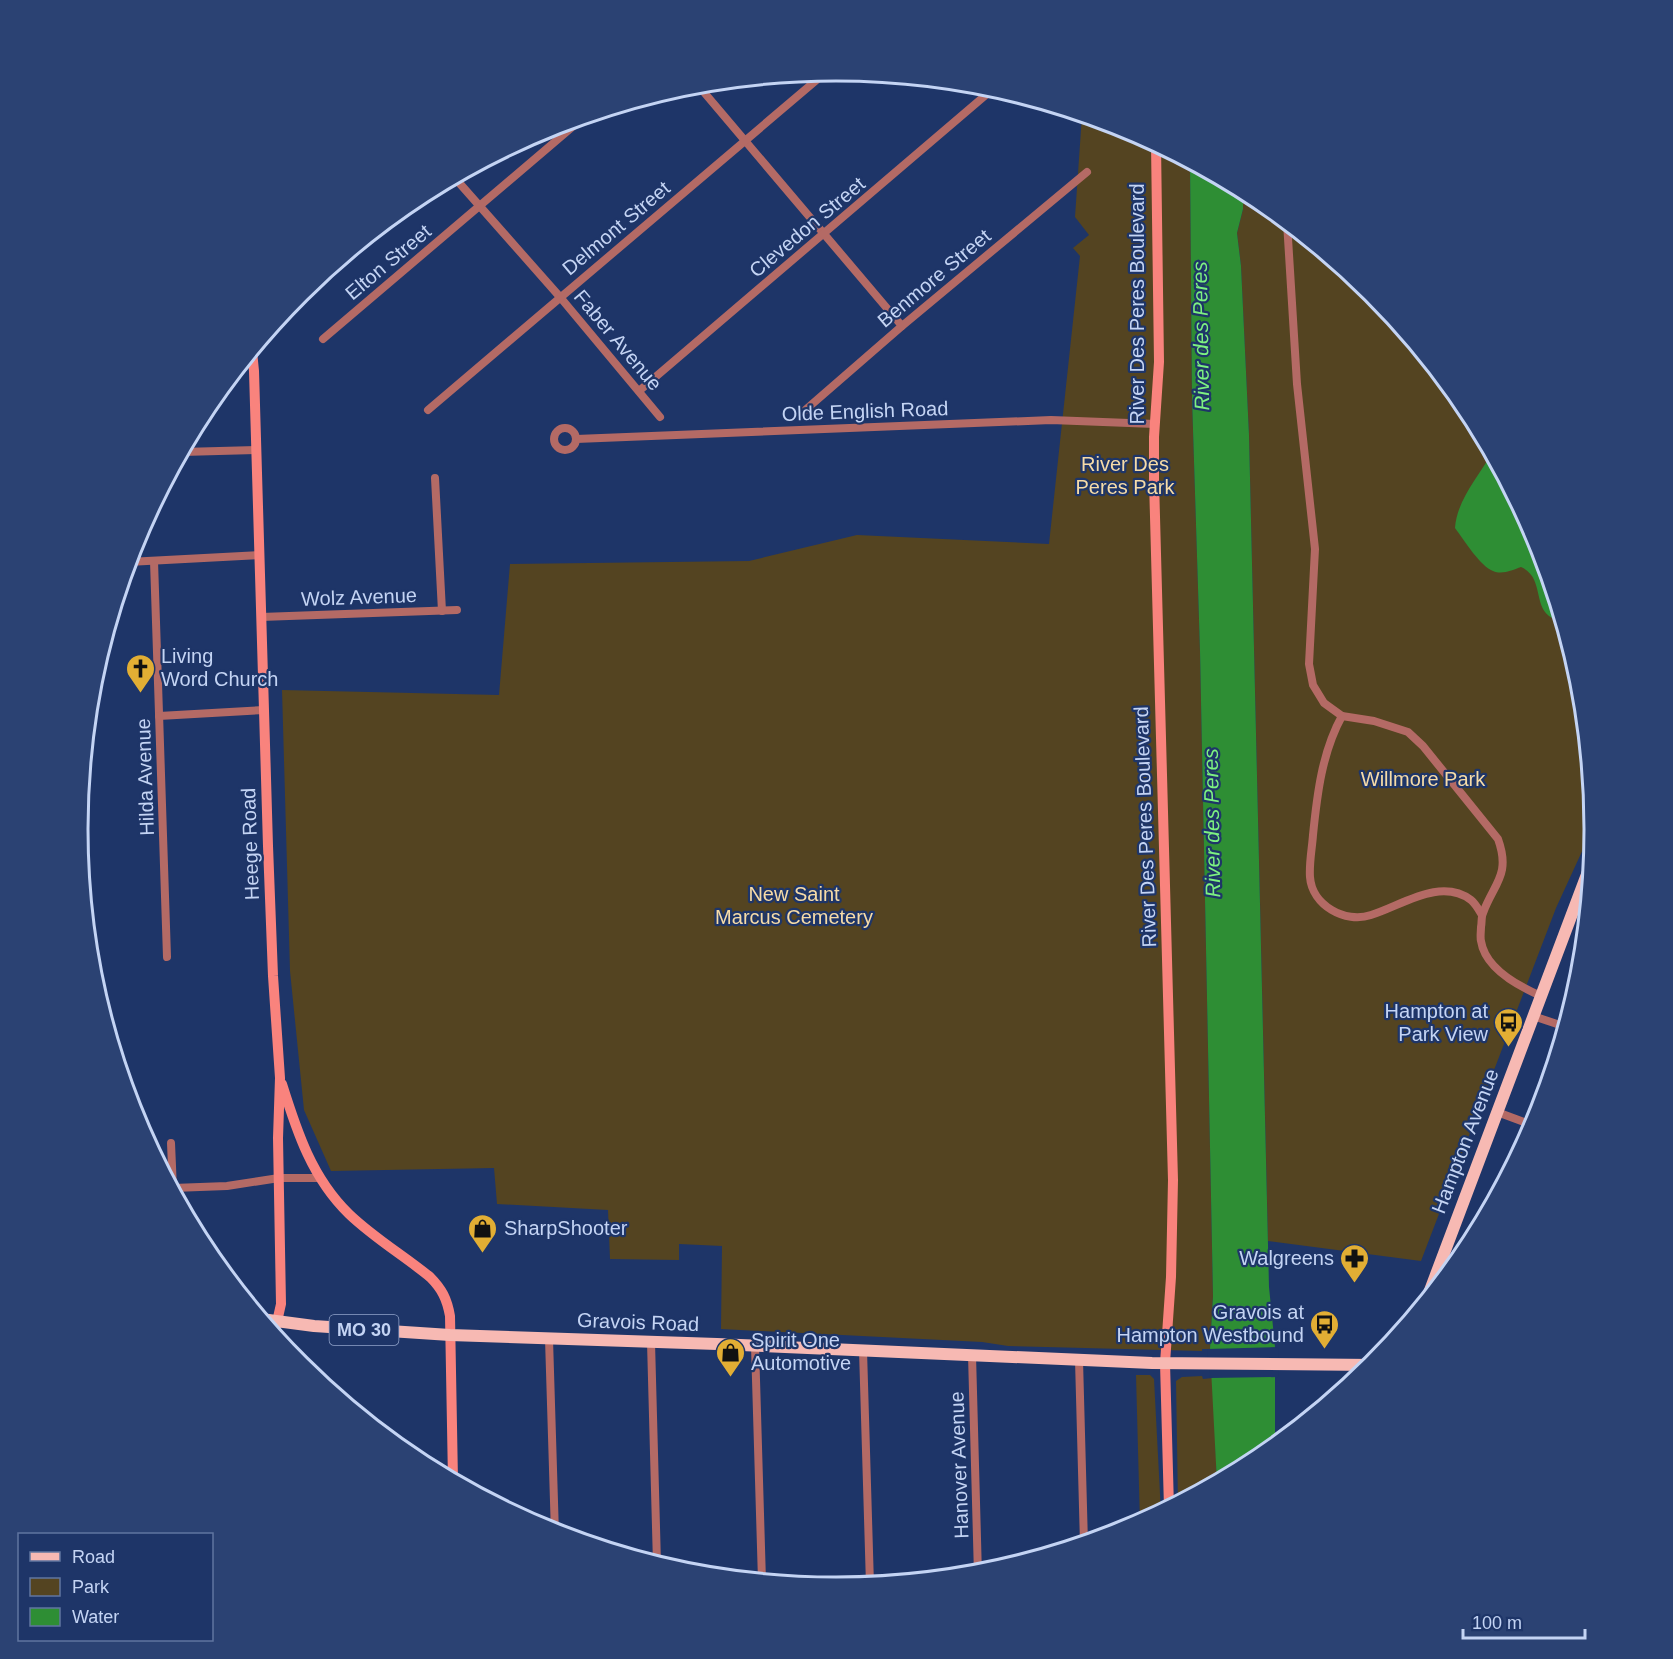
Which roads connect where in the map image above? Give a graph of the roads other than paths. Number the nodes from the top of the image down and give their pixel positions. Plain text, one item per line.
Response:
1 (814, 82) edge
2 (704, 93) edge
3 (985, 96) edge
4 (566, 132) edge
5 (745, 140) junction
6 (1156, 153) edge
7 (1087, 172) dead end
8 (459, 183) edge
9 (478, 206) junction
10 (1288, 233) edge
11 (825, 234) junction
12 (560, 297) junction
13 (902, 326) junction
14 (323, 339) dead end
15 (252, 362) edge
16 (639, 391) junction
17 (428, 410) dead end
18 (803, 412) dead end
19 (660, 417) dead end
20 (1155, 424) junction
21 (576, 439) dead end
22 (256, 450) junction
23 (190, 452) edge
24 (435, 478) dead end
25 (259, 555) junction
26 (154, 561) junction
27 (138, 562) edge
28 (457, 610) dead end
29 (442, 611) junction
30 (261, 617) junction
31 (264, 710) junction
32 (159, 716) junction
33 (1342, 716) junction
34 (1582, 887) edge
35 (1482, 915) junction
36 (167, 957) dead end
37 (1541, 996) junction
38 (1533, 1016) junction
39 (1559, 1025) edge
40 (280, 1078) junction
41 (1497, 1112) junction
42 (1525, 1122) edge
43 (171, 1143) dead end
44 (172, 1175) edge
45 (279, 1178) junction
46 (320, 1178) junction
47 (180, 1189) edge
48 (1434, 1279) edge
49 (272, 1321) edge
50 (278, 1322) junction
51 (277, 1326) edge
52 (450, 1335) junction
53 (549, 1339) junction
54 (651, 1342) junction
55 (755, 1346) junction
56 (863, 1350) junction
57 (972, 1355) junction
58 (1079, 1360) junction
59 (1165, 1363) junction
60 (1360, 1365) edge
61 (453, 1472) edge
62 (1169, 1501) edge
63 (555, 1523) edge
64 (1084, 1535) edge
65 (657, 1556) edge
66 (978, 1565) edge
67 (762, 1574) edge
68 (870, 1577) edge

1 - 5 street, Delmont Street
2 - 5 street
3 - 11 street, Clevedon Street
4 - 9 street, Elton Street
5 - 11 street
5 - 12 street, Delmont Street
6 - 20 street, River Des Peres Boulevard
7 - 13 street, Benmore Street
8 - 9 street, Faber Avenue
9 - 12 street, Faber Avenue
9 - 14 street, Elton Street
10 - 33 street
11 - 13 street
11 - 16 street, Clevedon Street
12 - 16 street, Faber Avenue
12 - 17 street, Delmont Street
13 - 18 street, Benmore Street
15 - 22 street, Heege Road
16 - 19 street, Faber Avenue
20 - 21 street, Olde English Road
20 - 59 street, River Des Peres Boulevard
22 - 23 street
22 - 25 street, Heege Road
24 - 29 street
25 - 26 street
25 - 30 street, Heege Road
26 - 27 street
26 - 32 street, Hilda Avenue
28 - 29 street, Wolz Avenue
29 - 30 street, Wolz Avenue
30 - 31 street, Heege Road
31 - 32 street
31 - 40 street, Heege Road
32 - 36 street, Hilda Avenue
33 - 35 street
33 - 35 street
34 - 37 main road, Hampton Avenue
35 - 37 street
37 - 38 main road, Hampton Avenue
38 - 39 street
38 - 41 main road, Hampton Avenue
40 - 45 street, Heege Road
40 - 46 street
41 - 42 street
41 - 48 main road, Hampton Avenue
43 - 44 street
45 - 46 street
45 - 47 street
45 - 50 street, Heege Road
46 - 52 street
49 - 50 main road, Gravois Road / MO 30
50 - 51 street, Heege Road
50 - 52 main road, Gravois Road / MO 30
52 - 53 main road, Gravois Road / MO 30
52 - 61 street
53 - 54 main road, Gravois Road / MO 30
53 - 63 street
54 - 55 main road, Gravois Road / MO 30
54 - 65 street
55 - 56 main road, Gravois Road / MO 30
55 - 67 street
56 - 57 main road, Gravois Road / MO 30
56 - 68 street
57 - 58 main road, Gravois Road / MO 30
57 - 66 street, Hanover Avenue
58 - 59 main road, MO 30
58 - 64 street
59 - 60 main road, MO 30
59 - 62 street, River Des Peres Boulevard

